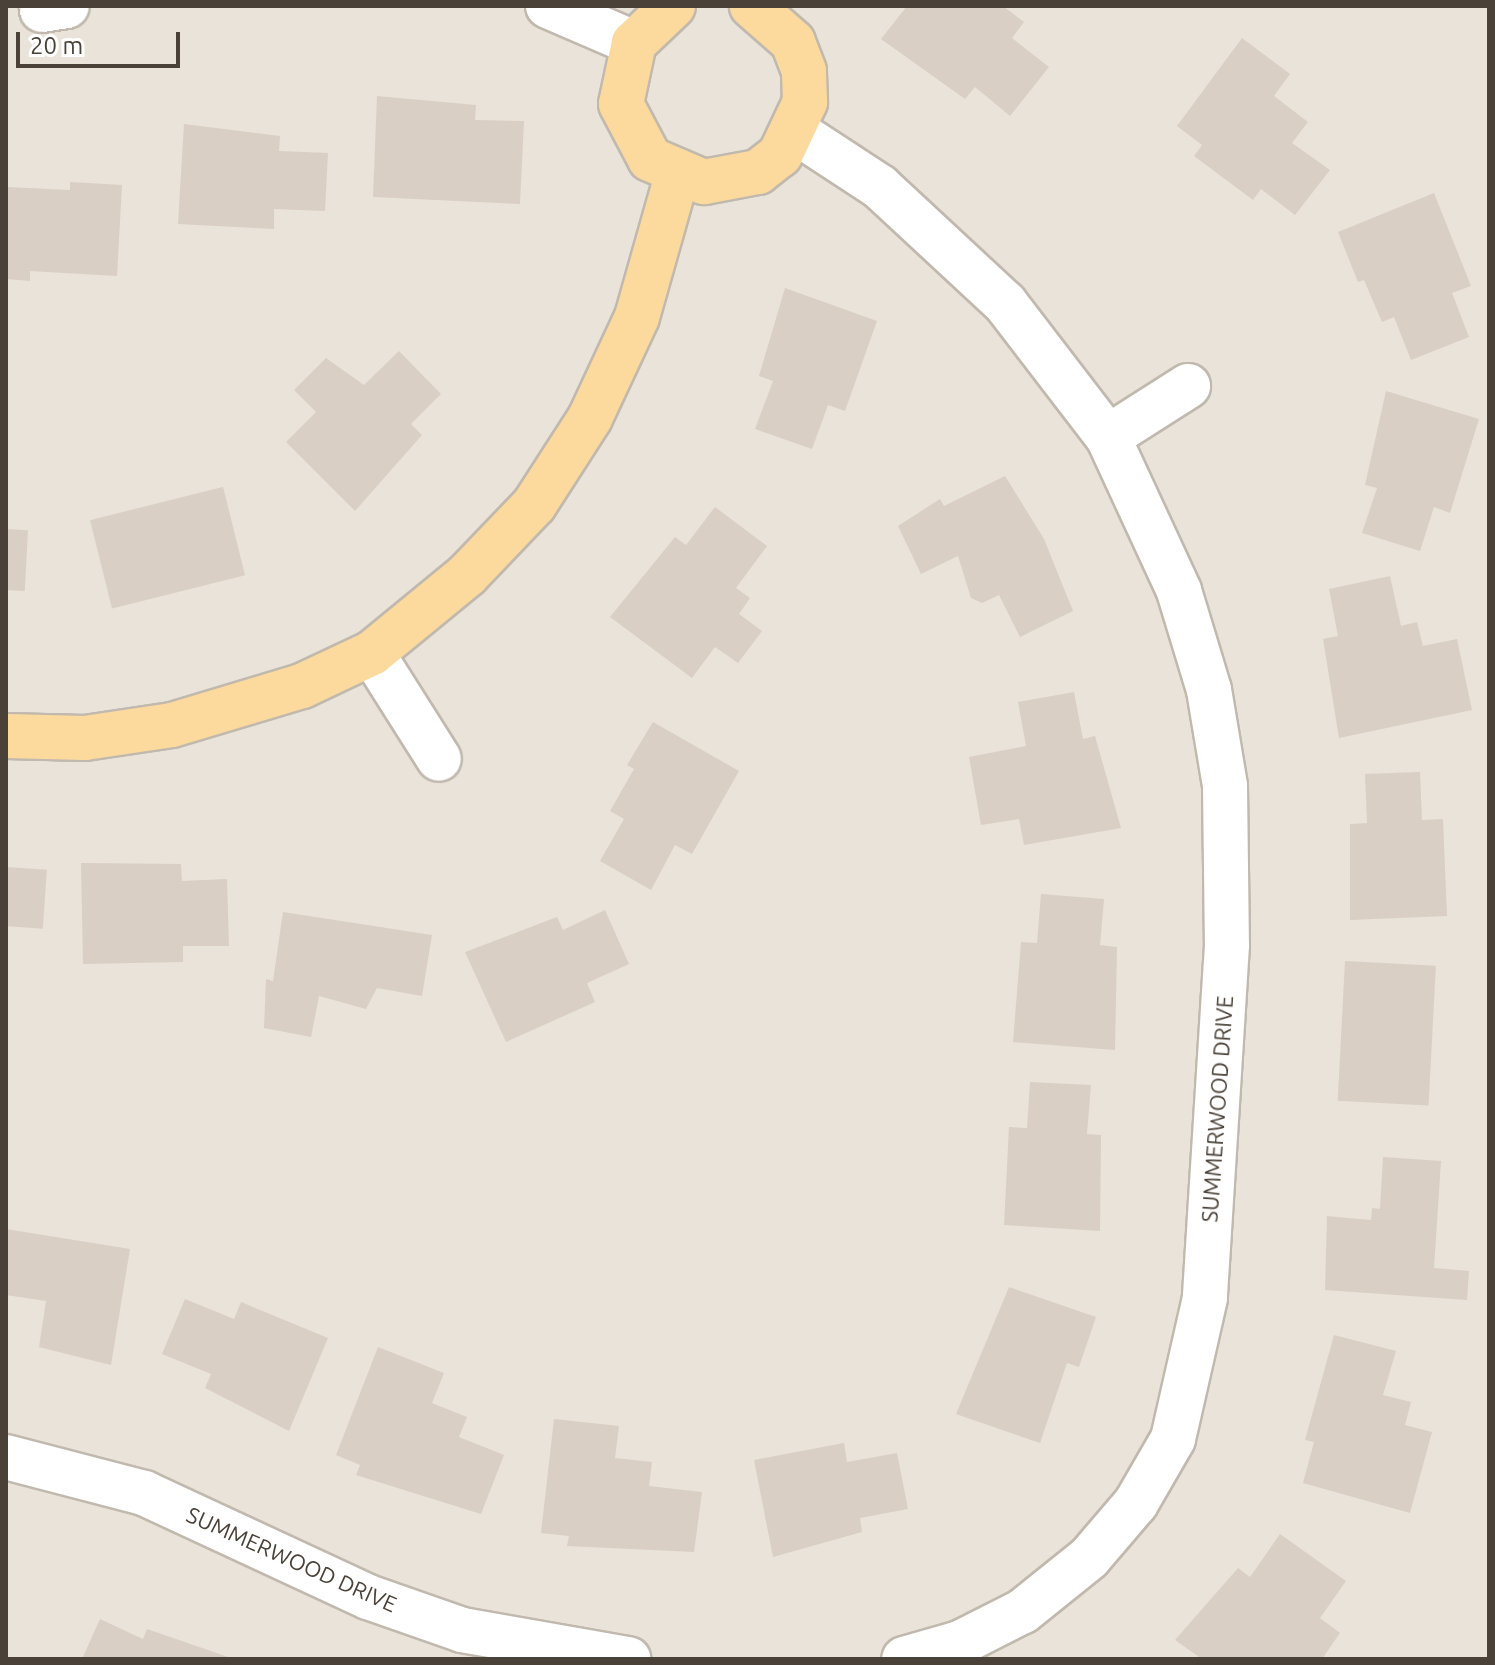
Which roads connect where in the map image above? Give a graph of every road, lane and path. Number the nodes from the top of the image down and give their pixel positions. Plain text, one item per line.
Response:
1 (548, 6) edge
2 (673, 6) edge
3 (752, 6) edge
4 (634, 43) junction
5 (796, 132) junction
6 (677, 176) junction
7 (1188, 386) dead end
8 (1108, 437) junction
9 (372, 653) junction
10 (6, 736) edge
11 (439, 759) dead end
12 (6, 1457) edge
13 (628, 1659) edge
14 (904, 1659) edge

1 - 4 street
2 - 4 main road
3 - 5 main road
4 - 6 main road
5 - 6 main road
5 - 8 street, SUMMERWOOD DRIVE
6 - 9 main road
7 - 8 street
8 - 14 street, SUMMERWOOD DRIVE
9 - 10 main road
9 - 11 street
12 - 13 street, SUMMERWOOD DRIVE

